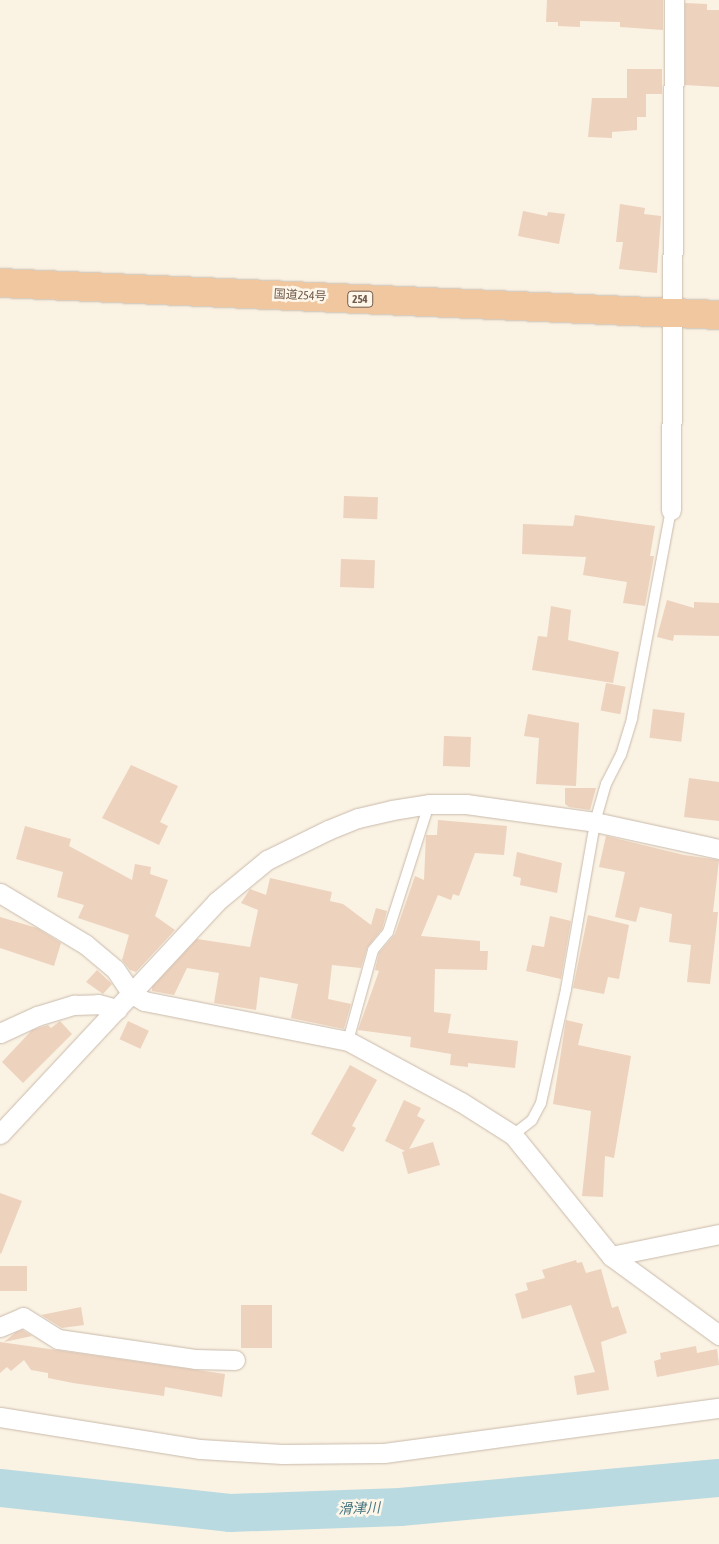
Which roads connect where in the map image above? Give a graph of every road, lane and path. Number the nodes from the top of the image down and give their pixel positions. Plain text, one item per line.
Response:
1 (674, 0) edge
2 (0, 283) edge
3 (674, 313) junction
4 (719, 315) edge
5 (671, 510) joint
6 (429, 804) junction
7 (595, 822) junction
8 (719, 849) edge
9 (0, 893) edge
10 (132, 994) junction
11 (118, 1009) junction
12 (0, 1033) edge
13 (348, 1041) junction
14 (0, 1134) edge
15 (513, 1135) junction
16 (719, 1234) edge
17 (611, 1256) junction
18 (0, 1327) edge
19 (719, 1335) edge
20 (236, 1360) dead end
21 (719, 1408) edge
22 (0, 1417) edge

1 - 3 street
2 - 3 highway, 国道254号 / 254
3 - 4 highway, 国道254号 / 254
3 - 5 street
5 - 7 lane
6 - 7 street
6 - 10 street
6 - 13 lane
7 - 8 street
7 - 15 lane
9 - 10 street
10 - 11 street
10 - 13 street
11 - 12 street
11 - 14 street
13 - 15 street
15 - 17 street
16 - 17 street
17 - 19 street
18 - 20 street
21 - 22 street

